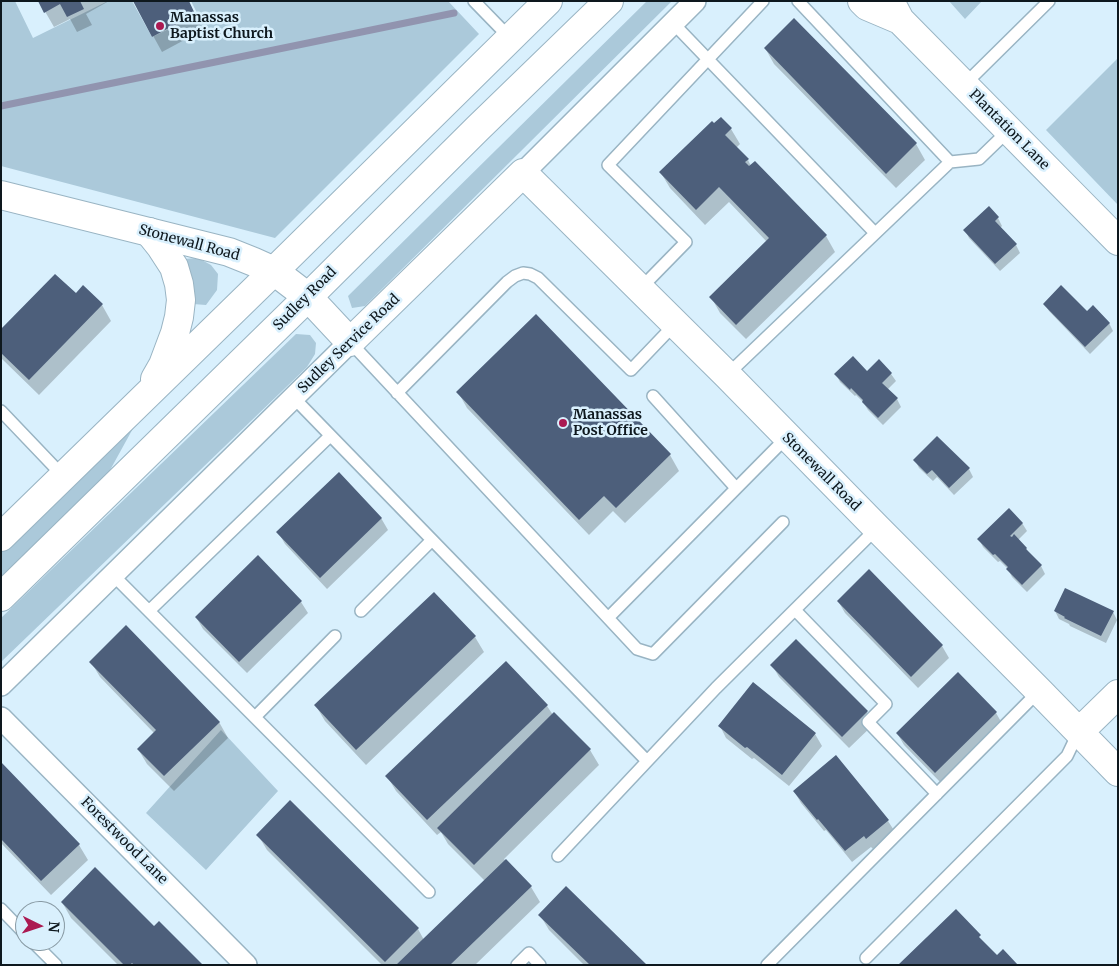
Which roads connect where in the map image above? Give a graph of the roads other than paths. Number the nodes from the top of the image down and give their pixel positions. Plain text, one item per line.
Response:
1 (474, 1) edge
2 (548, 1) edge
3 (609, 1) edge
4 (695, 1) edge
5 (764, 1) edge
6 (798, 1) edge
7 (862, 1) edge
8 (1049, 1) edge
9 (895, 11) edge
10 (672, 22) junction
11 (510, 38) junction
12 (708, 59) junction
13 (964, 85) junction
14 (1008, 130) junction
15 (950, 162) junction
16 (522, 173) junction
17 (1, 195) edge
18 (149, 232) junction
19 (875, 234) junction
20 (1118, 240) edge
21 (274, 271) junction
22 (640, 289) junction
23 (308, 297) junction
24 (675, 324) junction
25 (350, 342) junction
26 (727, 375) junction
27 (397, 392) junction
28 (653, 396) dead end
29 (294, 398) junction
30 (142, 399) junction
31 (1, 411) edge
32 (330, 436) junction
33 (787, 437) junction
34 (63, 476) junction
35 (736, 488) junction
36 (783, 522) dead end
37 (877, 528) junction
38 (1, 537) edge
39 (432, 540) junction
40 (113, 575) junction
41 (1, 597) edge
42 (795, 610) junction
43 (149, 611) junction
44 (361, 611) dead end
45 (608, 618) junction
46 (335, 636) dead end
47 (1, 685) edge
48 (1039, 691) junction
49 (1118, 694) edge
50 (255, 717) junction
51 (1, 718) edge
52 (1079, 732) junction
53 (647, 761) junction
54 (1118, 772) edge
55 (937, 794) junction
56 (558, 856) dead end
57 (429, 892) dead end
58 (1, 909) edge
59 (15, 924) edge
60 (42, 951) edge
61 (866, 958) dead end
62 (56, 965) edge
63 (246, 965) edge
64 (517, 965) edge
65 (540, 965) edge
66 (767, 965) edge

1 - 11 lane
2 - 11 street
3 - 23 street, Sudley Road
4 - 10 street, Sudley Service Road
5 - 12 lane
6 - 15 lane
7 - 9 street, Plantation Lane
8 - 13 lane
9 - 13 street, Plantation Lane
10 - 12 lane
10 - 16 street, Sudley Service Road
11 - 21 street
12 - 19 lane
12 - 22 lane
13 - 14 street, Plantation Lane
14 - 15 lane
14 - 20 street, Plantation Lane
15 - 19 lane
16 - 22 street, Stonewall Road
16 - 25 street, Sudley Service Road
17 - 18 street, Stonewall Road
18 - 21 street, Stonewall Road
18 - 30 street
19 - 26 lane
21 - 23 street, Stonewall Road
21 - 30 street
22 - 24 street, Stonewall Road
23 - 25 street, Stonewall Road
23 - 41 street, Sudley Road
24 - 26 street, Stonewall Road
24 - 27 lane
25 - 27 lane
25 - 29 street, Sudley Service Road
26 - 33 street, Stonewall Road
27 - 45 lane
28 - 35 lane
29 - 32 lane
29 - 40 street, Sudley Service Road
30 - 34 street
31 - 34 lane
32 - 39 lane
32 - 43 lane
33 - 35 lane
33 - 37 street, Stonewall Road
34 - 38 street
35 - 45 lane
36 - 45 lane
37 - 42 lane
37 - 48 street, Stonewall Road
39 - 44 lane
39 - 53 lane
40 - 43 lane
40 - 47 street, Sudley Service Road
42 - 53 lane
42 - 55 lane
43 - 50 lane
46 - 50 lane
48 - 52 street, Stonewall Road
48 - 55 lane
49 - 52 street
50 - 57 lane
51 - 63 street, Forestwood Lane
52 - 54 street, Stonewall Road
52 - 61 lane
53 - 56 lane
55 - 66 lane
58 - 59 lane
60 - 62 lane
64 - 65 lane

